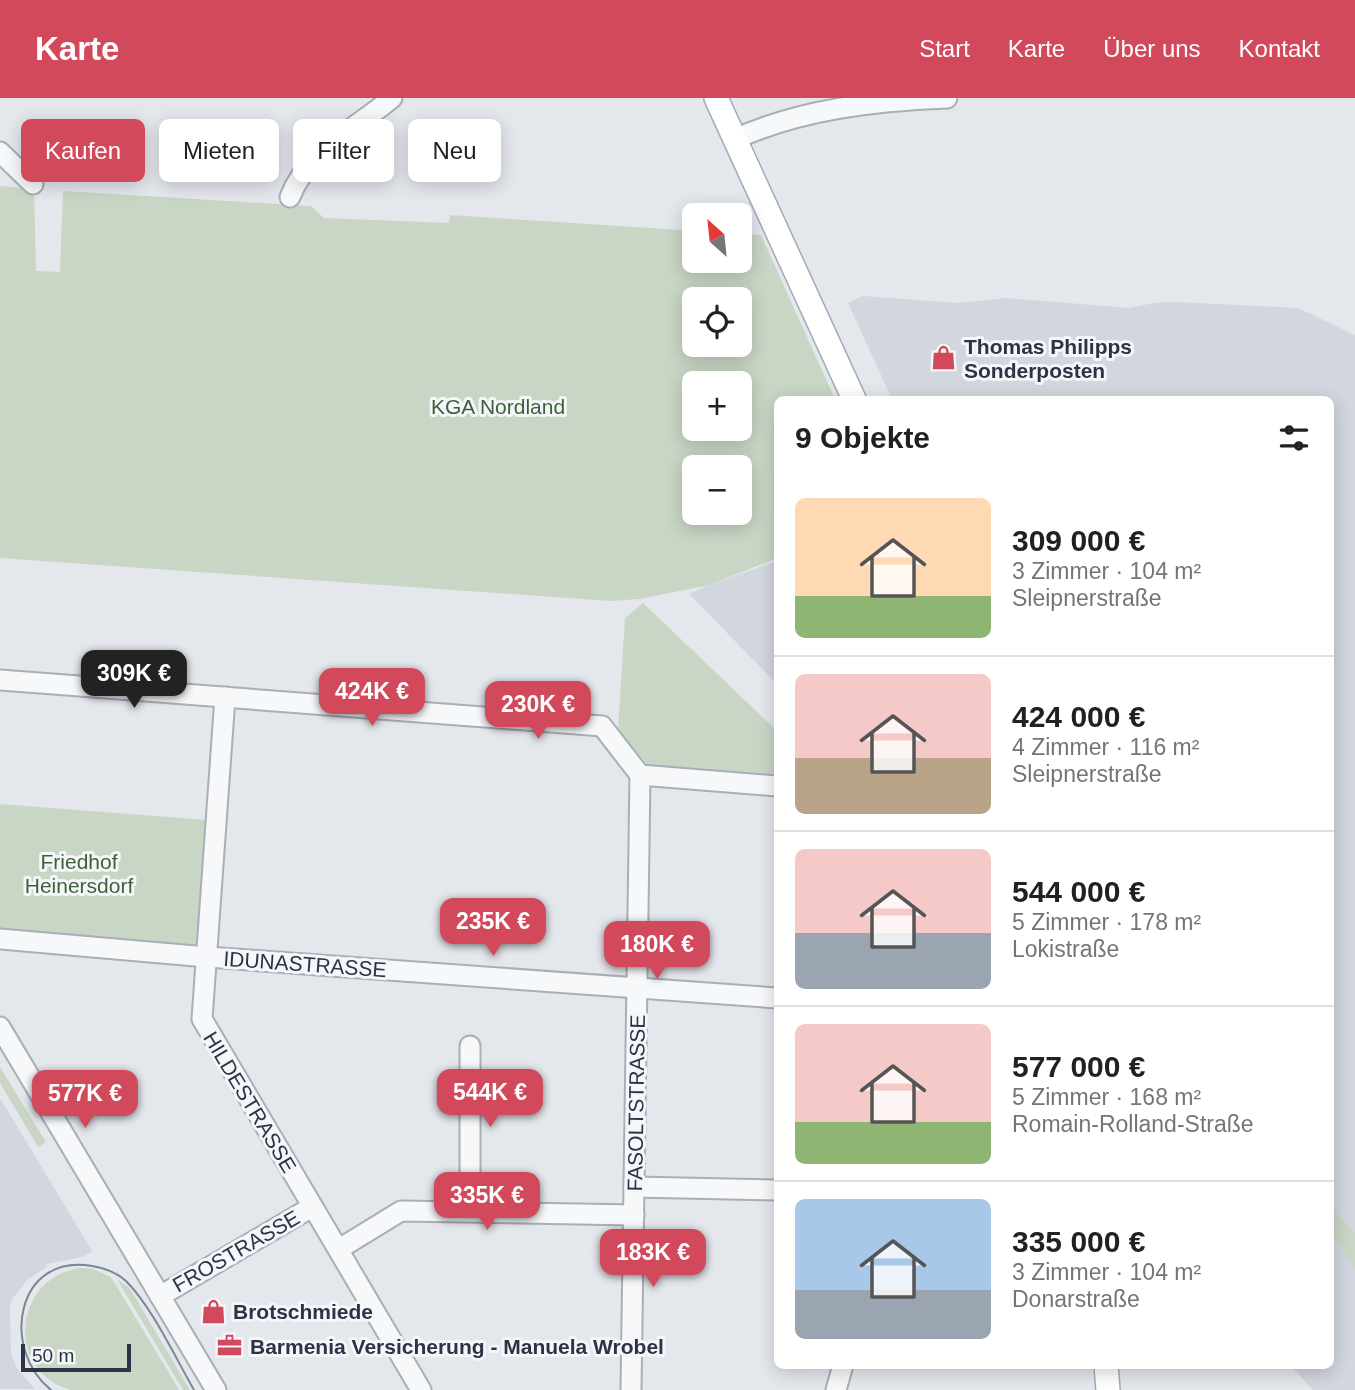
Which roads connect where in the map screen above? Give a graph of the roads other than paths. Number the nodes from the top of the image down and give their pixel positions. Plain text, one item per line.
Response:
1 (716, 98) edge
2 (947, 98) edge
3 (380, 102) edge
4 (735, 139) junction
5 (0, 152) edge
6 (33, 184) dead end
7 (290, 197) dead end
8 (853, 396) edge
9 (0, 680) edge
10 (225, 697) junction
11 (640, 775) junction
12 (774, 786) edge
13 (0, 939) edge
14 (207, 957) junction
15 (637, 989) junction
16 (774, 998) edge
17 (0, 1027) edge
18 (470, 1046) dead end
19 (634, 1187) junction
20 (774, 1190) edge
21 (312, 1207) junction
22 (470, 1211) junction
23 (634, 1215) junction
24 (339, 1249) junction
25 (160, 1296) junction
26 (842, 1369) edge
27 (1106, 1369) edge
28 (216, 1390) edge
29 (421, 1390) edge
30 (631, 1390) edge
31 (836, 1390) edge
32 (1108, 1390) edge

1 - 4 main road
2 - 4 street
3 - 7 street
4 - 8 main road
5 - 6 street
9 - 10 street
10 - 11 street
10 - 14 street, HILDESTRASSE
11 - 12 street
11 - 15 street, FASOLTSTRASSE
13 - 14 street, IDUNASTRASSE
14 - 15 street, IDUNASTRASSE
14 - 21 street, HILDESTRASSE
15 - 16 street, IDUNASTRASSE
15 - 19 street, FASOLTSTRASSE
17 - 25 street
18 - 22 street
19 - 20 street
19 - 23 street, FASOLTSTRASSE
21 - 24 street, HILDESTRASSE
21 - 25 street, FROSTRASSE
22 - 23 street
22 - 24 street
23 - 30 street, FASOLTSTRASSE
24 - 29 street, HILDESTRASSE
25 - 28 street
26 - 31 street
27 - 32 main road

